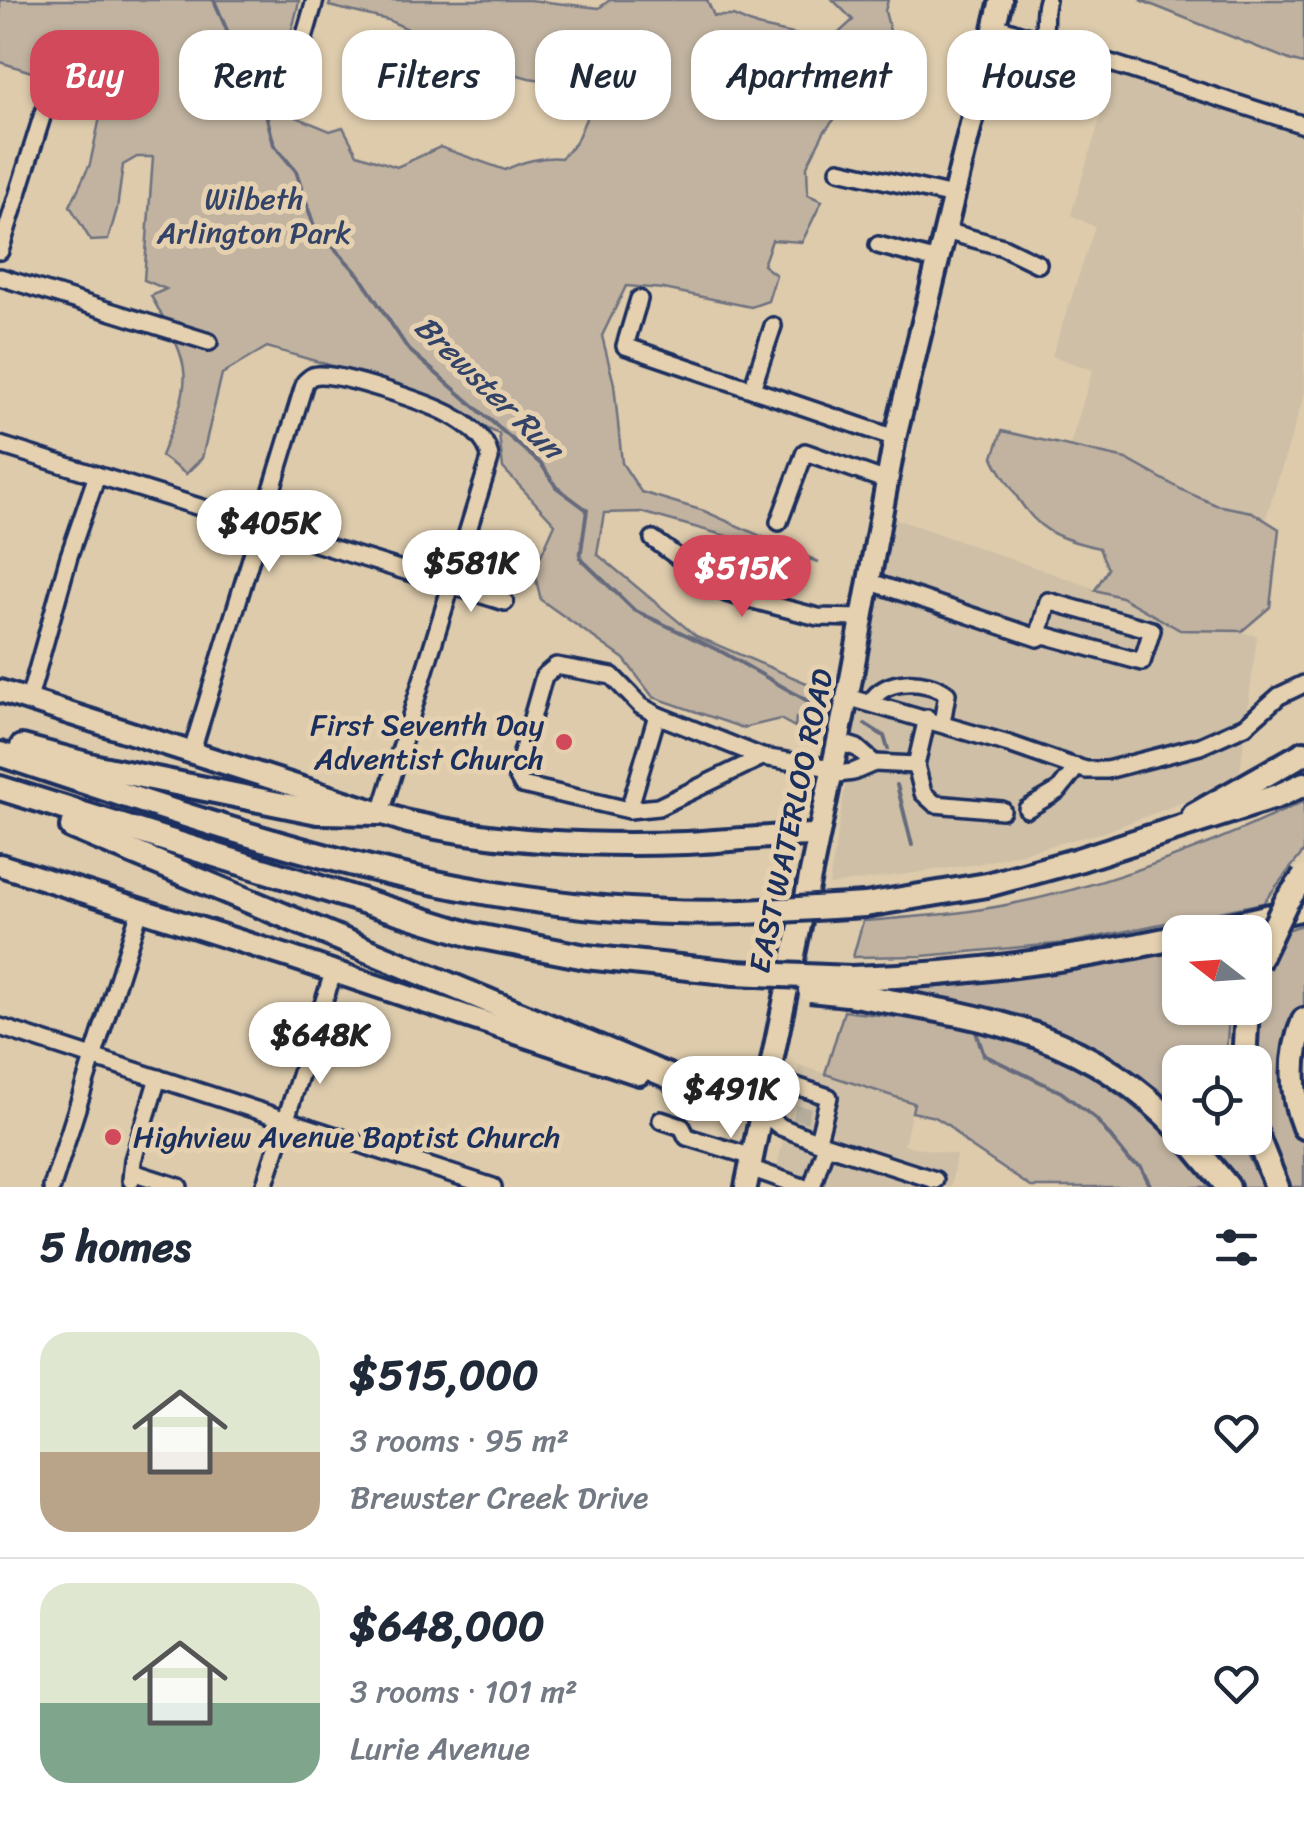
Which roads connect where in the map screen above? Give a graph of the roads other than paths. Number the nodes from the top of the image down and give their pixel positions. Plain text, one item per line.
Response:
1 (316, 0) edge
2 (1047, 0) edge
3 (997, 1) edge
4 (995, 26) junction
5 (307, 30) edge
6 (1008, 30) edge
7 (1045, 30) edge
8 (1111, 63) edge
9 (41, 120) edge
10 (1304, 125) edge
11 (839, 170) dead end
12 (954, 196) junction
13 (945, 230) junction
14 (878, 245) dead end
15 (0, 251) edge
16 (938, 261) junction
17 (1038, 264) dead end
18 (0, 277) edge
19 (639, 299) dead end
20 (773, 326) dead end
21 (209, 342) dead end
22 (752, 389) junction
23 (895, 438) junction
24 (0, 444) edge
25 (97, 476) junction
26 (888, 481) junction
27 (780, 522) dead end
28 (262, 526) junction
29 (653, 538) dead end
30 (868, 581) junction
31 (452, 585) junction
32 (505, 602) dead end
33 (861, 618) junction
34 (1038, 638) junction
35 (1304, 684) edge
36 (0, 691) edge
37 (847, 696) junction
38 (28, 699) junction
39 (870, 702) junction
40 (657, 716) junction
41 (934, 721) junction
42 (0, 741) edge
43 (838, 742) junction
44 (192, 751) junction
45 (1304, 752) edge
46 (0, 754) edge
47 (762, 757) junction
48 (874, 762) junction
49 (916, 764) junction
50 (1077, 767) junction
51 (832, 771) junction
52 (1304, 784) edge
53 (0, 788) edge
54 (0, 796) edge
55 (1027, 809) dead end
56 (629, 810) junction
57 (1002, 810) dead end
58 (382, 814) junction
59 (1168, 833) junction
60 (818, 835) junction
61 (0, 865) edge
62 (1304, 876) edge
63 (1304, 908) edge
64 (140, 910) junction
65 (1272, 916) edge
66 (1272, 932) edge
67 (1162, 940) edge
68 (333, 973) junction
69 (849, 986) junction
70 (1304, 1020) edge
71 (0, 1027) edge
72 (94, 1059) junction
73 (770, 1077) junction
74 (158, 1078) junction
75 (685, 1083) junction
76 (762, 1112) junction
77 (1162, 1112) edge
78 (286, 1119) junction
79 (661, 1120) dead end
80 (1304, 1127) edge
81 (822, 1142) junction
82 (1202, 1155) edge
83 (1264, 1155) edge
84 (750, 1171) edge
85 (935, 1180) dead end
86 (802, 1186) edge
87 (52, 1187) edge
88 (179, 1187) edge
89 (264, 1187) edge
90 (493, 1187) edge
91 (1228, 1187) edge
92 (1277, 1187) edge

1 - 5 street
2 - 7 street
3 - 4 main road, EAST WATERLOO ROAD
4 - 6 street
4 - 12 main road, EAST WATERLOO ROAD
8 - 10 street
9 - 15 street
11 - 12 street
12 - 13 main road, EAST WATERLOO ROAD
13 - 16 main road, EAST WATERLOO ROAD
13 - 17 street
14 - 16 street
16 - 23 main road, EAST WATERLOO ROAD
18 - 21 street
19 - 22 street
20 - 22 street
22 - 23 street
23 - 26 main road, EAST WATERLOO ROAD
24 - 25 street
25 - 28 street
25 - 38 street
26 - 27 street
26 - 30 main road, EAST WATERLOO ROAD
28 - 31 street
28 - 31 street
28 - 44 street
29 - 33 street
30 - 33 main road, EAST WATERLOO ROAD
30 - 34 street
31 - 32 street
31 - 58 street
33 - 37 main road, EAST WATERLOO ROAD
34 - 34 street
35 - 50 street
36 - 38 main road
37 - 39 street
37 - 43 main road, EAST WATERLOO ROAD
38 - 44 main road
39 - 41 street
39 - 41 street
40 - 47 street
40 - 56 street
40 - 56 street
41 - 49 street
41 - 50 street
42 - 58 highway
43 - 48 street
43 - 51 main road, EAST WATERLOO ROAD
44 - 58 main road
45 - 59 highway
46 - 59 highway, bridge
47 - 51 street
47 - 56 street
48 - 49 street
48 - 51 street
49 - 57 street
50 - 55 street
51 - 60 main road, EAST WATERLOO ROAD
52 - 59 highway
53 - 69 highway, bridge
54 - 75 highway
58 - 60 main road
60 - 73 main road, EAST WATERLOO ROAD
61 - 64 main road
62 - 66 highway, bridge
63 - 65 highway
64 - 68 main road
64 - 72 street
67 - 69 highway
68 - 75 main road
68 - 78 street
69 - 77 highway
70 - 80 highway
71 - 72 street
72 - 74 street
72 - 87 street
73 - 76 main road, EAST WATERLOO ROAD
73 - 81 street
74 - 78 street
74 - 88 street
75 - 76 main road
76 - 81 street
76 - 84 main road, EAST WATERLOO ROAD
78 - 89 street
78 - 90 street
79 - 84 street
81 - 85 street
81 - 86 street
82 - 91 highway
83 - 92 highway
84 - 86 street

